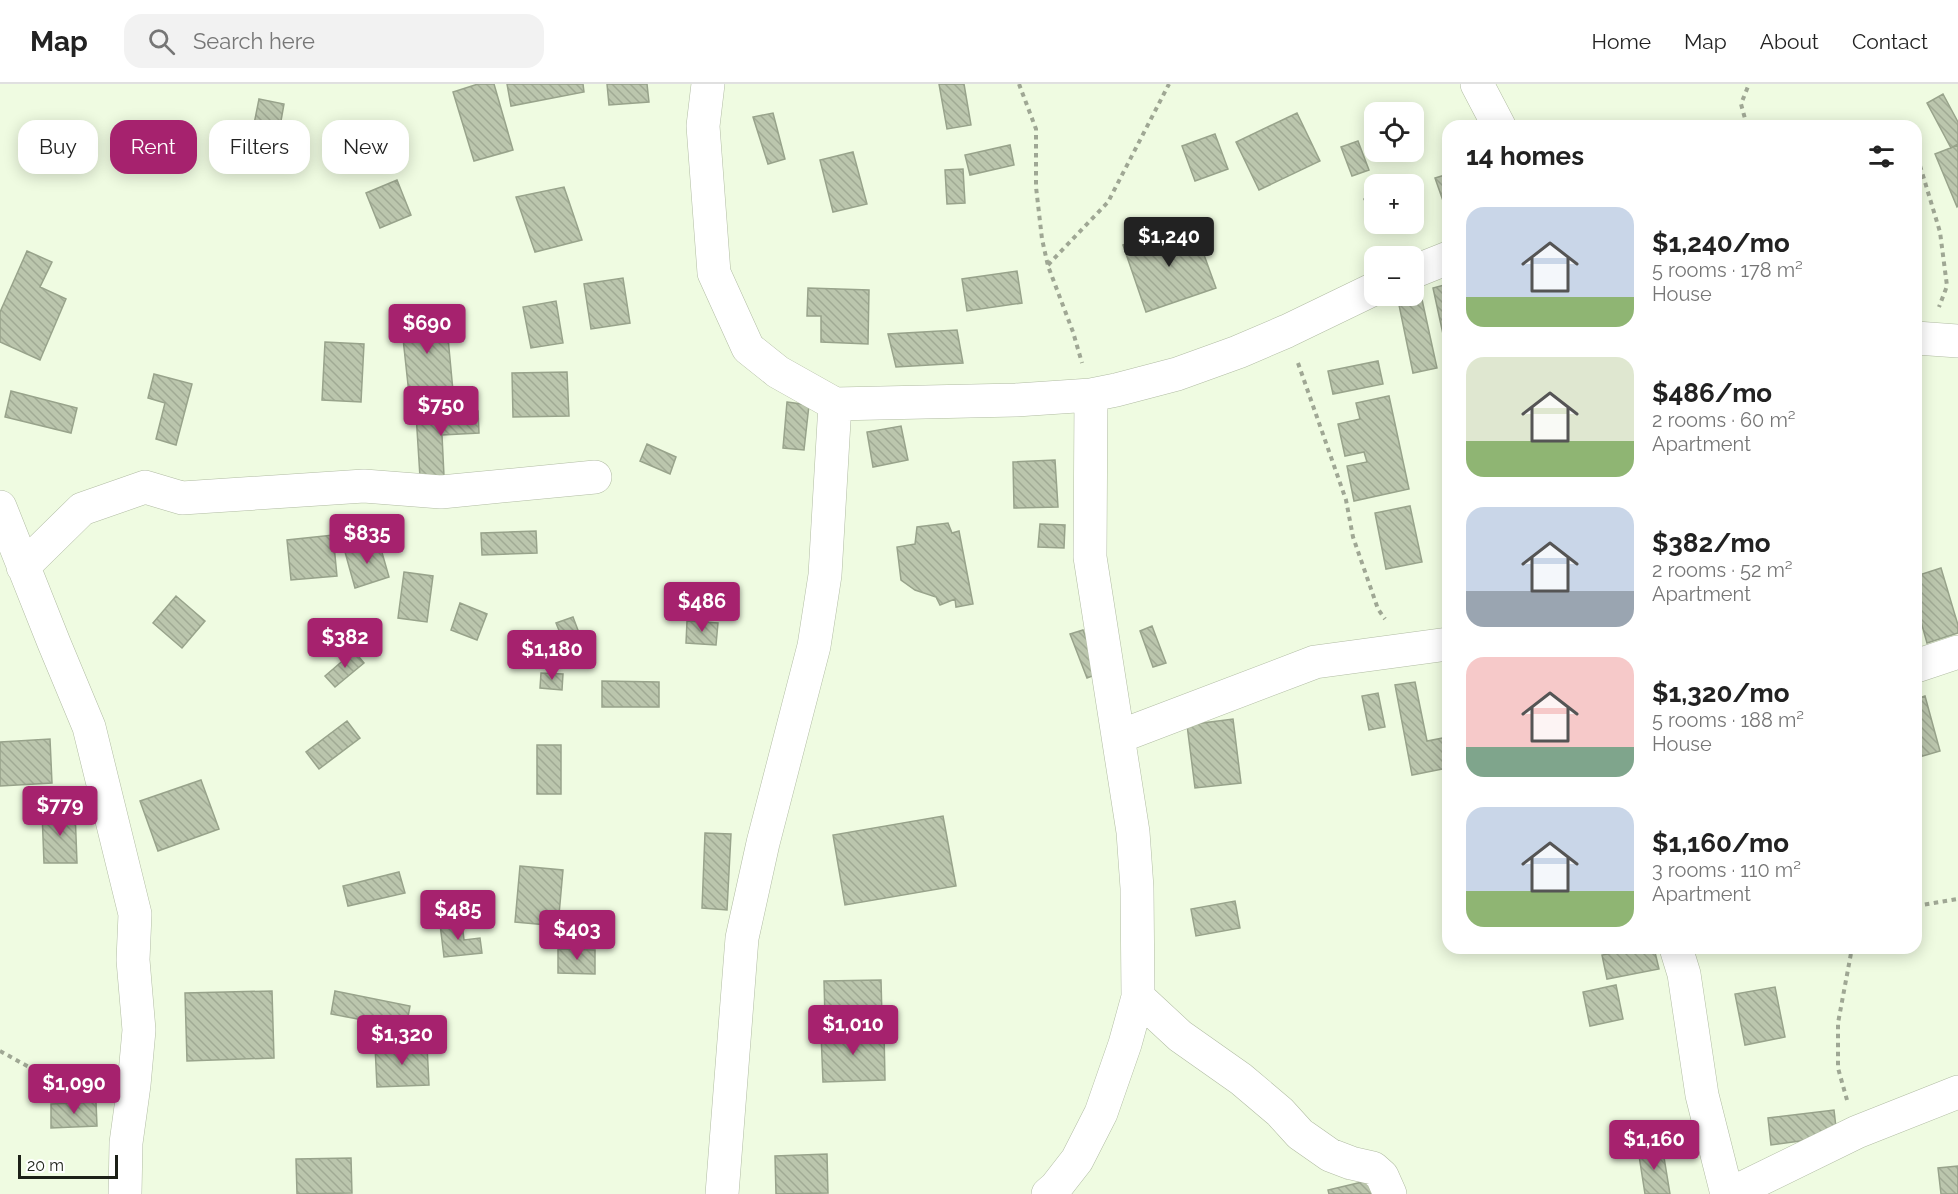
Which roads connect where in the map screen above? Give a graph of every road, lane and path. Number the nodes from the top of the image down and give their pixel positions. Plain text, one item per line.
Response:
1 (708, 84) edge
2 (1019, 84) edge
3 (1169, 84) edge
4 (1477, 84) edge
5 (1749, 84) edge
6 (1496, 120) edge
7 (1745, 120) edge
8 (1922, 172) edge
9 (1442, 260) edge
10 (1048, 266) junction
11 (1424, 268) edge
12 (1364, 294) edge
13 (1287, 331) junction
14 (1934, 339) edge
15 (1091, 395) junction
16 (835, 404) junction
17 (595, 477) dead end
18 (0, 507) edge
19 (23, 567) junction
20 (1442, 645) edge
21 (1406, 649) junction
22 (1958, 652) edge
23 (1922, 664) edge
24 (1118, 737) junction
25 (1958, 899) edge
26 (1922, 905) edge
27 (1678, 954) edge
28 (1851, 954) edge
29 (1138, 997) junction
30 (0, 1051) edge
31 (134, 1085) junction
32 (1958, 1092) edge
33 (1857, 1132) junction
34 (125, 1194) edge
35 (722, 1194) edge
36 (1048, 1194) edge
37 (1390, 1194) edge
38 (1728, 1194) edge

1 - 16 street
2 - 10 path
3 - 10 path
4 - 6 street
5 - 7 path
8 - 14 path
9 - 11 street
10 - 15 path
12 - 13 street
13 - 15 street
13 - 21 path
15 - 16 street
15 - 24 street
16 - 35 street
17 - 19 street
18 - 19 street
19 - 31 street
20 - 21 street
21 - 24 street
22 - 23 street
24 - 29 street
25 - 26 path
27 - 38 street
28 - 33 path
29 - 36 street
29 - 37 street
30 - 31 path
31 - 34 street
32 - 33 street
33 - 38 street

